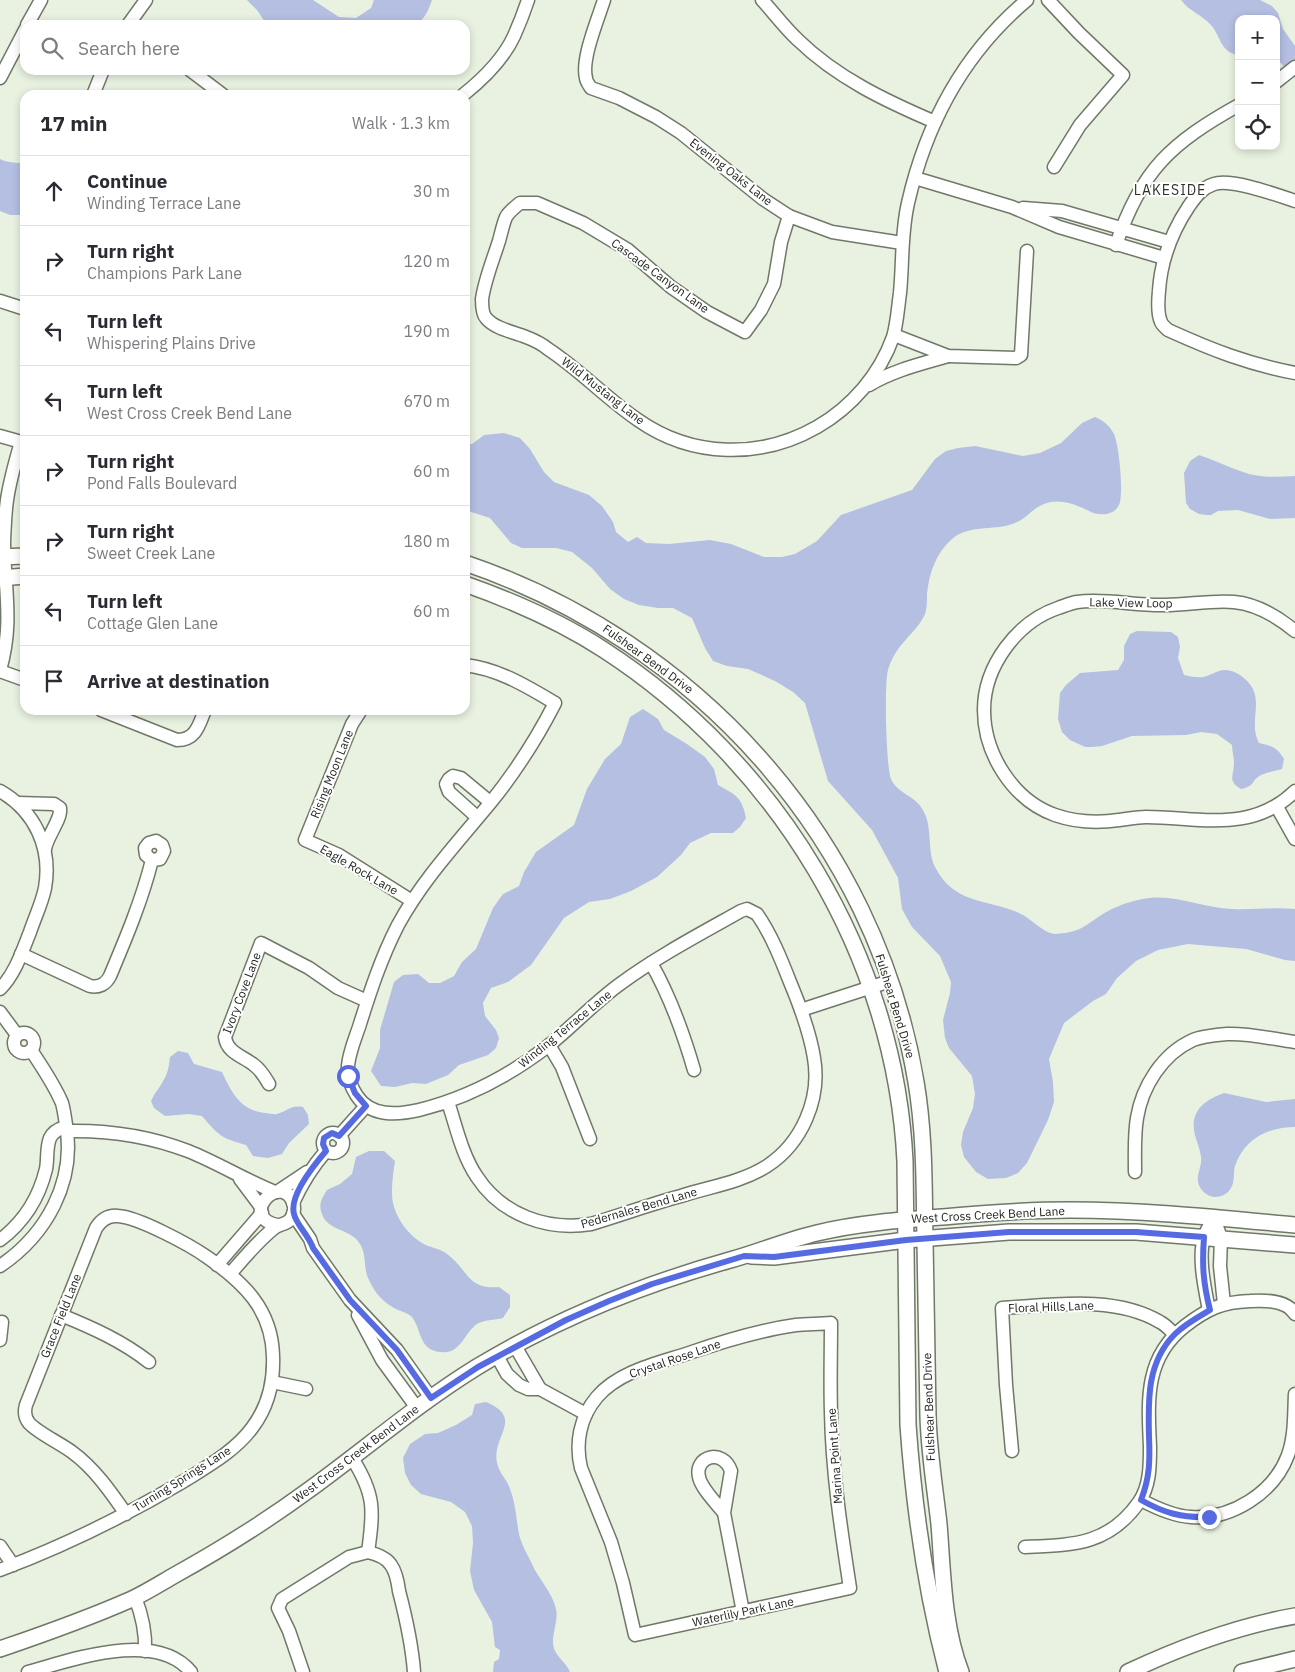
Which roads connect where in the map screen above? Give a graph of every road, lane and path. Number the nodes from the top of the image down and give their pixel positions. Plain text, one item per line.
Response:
1 (41, 0) edge
2 (146, 0) edge
3 (528, 0) edge
4 (604, 0) edge
5 (762, 0) edge
6 (1027, 0) edge
7 (1048, 0) edge
8 (30, 20) edge
9 (133, 20) edge
10 (20, 40) edge
11 (1295, 68) edge
12 (100, 75) edge
13 (197, 75) edge
14 (0, 78) edge
15 (1280, 79) edge
16 (95, 90) edge
17 (216, 90) edge
18 (470, 90) edge
19 (1235, 107) edge
20 (935, 122) junction
21 (1054, 167) dead end
22 (915, 178) junction
23 (1295, 201) edge
24 (520, 202) joint
25 (1012, 207) junction
26 (789, 216) junction
27 (1122, 228) junction
28 (1169, 242) junction
29 (902, 243) junction
30 (1116, 245) junction
31 (1027, 251) dead end
32 (1164, 258) junction
33 (0, 301) edge
34 (20, 307) edge
35 (894, 335) junction
36 (948, 356) junction
37 (1295, 373) edge
38 (864, 388) junction
39 (0, 436) edge
40 (20, 441) edge
41 (20, 452) edge
42 (20, 556) edge
43 (2, 557) edge
44 (470, 565) edge
45 (20, 576) edge
46 (3, 577) edge
47 (470, 586) edge
48 (531, 589) junction
49 (523, 607) junction
50 (1295, 631) edge
51 (470, 666) edge
52 (0, 670) edge
53 (20, 678) edge
54 (113, 715) edge
55 (203, 715) edge
56 (358, 715) edge
57 (738, 733) junction
58 (723, 748) junction
59 (0, 791) edge
60 (1295, 791) edge
61 (490, 802) junction
62 (18, 803) junction
63 (1277, 807) junction
64 (477, 817) junction
65 (1295, 839) edge
66 (305, 840) joint
67 (45, 849) junction
68 (152, 860) dead end
69 (412, 901) junction
70 (741, 911) joint
71 (21, 954) junction
72 (651, 963) junction
73 (890, 981) junction
74 (870, 987) junction
75 (0, 989) edge
76 (367, 1001) junction
77 (801, 1010) junction
78 (0, 1012) edge
79 (1295, 1042) edge
80 (550, 1045) junction
81 (694, 1070) dead end
82 (269, 1084) dead end
83 (448, 1102) junction
84 (366, 1106) junction
85 (67, 1131) junction
86 (590, 1139) dead end
87 (309, 1171) junction
88 (1135, 1172) dead end
89 (237, 1175) junction
90 (276, 1192) junction
91 (293, 1208) junction
92 (261, 1210) junction
93 (105, 1218) joint
94 (925, 1218) junction
95 (1214, 1218) junction
96 (906, 1220) junction
97 (280, 1225) junction
98 (1295, 1225) edge
99 (1204, 1237) junction
100 (925, 1238) junction
101 (1221, 1238) junction
102 (0, 1240) edge
103 (906, 1240) junction
104 (1295, 1245) edge
105 (313, 1248) junction
106 (744, 1256) junction
107 (218, 1264) junction
108 (0, 1266) edge
109 (230, 1274) junction
110 (350, 1300) junction
111 (1224, 1304) junction
112 (1210, 1310) junction
113 (1294, 1313) edge
114 (61, 1315) junction
115 (2, 1322) dead end
116 (831, 1323) joint
117 (1174, 1334) junction
118 (0, 1340) edge
119 (515, 1346) junction
120 (497, 1356) junction
121 (149, 1362) dead end
122 (272, 1382) junction
123 (306, 1388) dead end
124 (540, 1389) junction
125 (1295, 1394) edge
126 (431, 1398) junction
127 (417, 1408) junction
128 (586, 1414) junction
129 (1012, 1451) dead end
130 (929, 1452) junction
131 (910, 1455) junction
132 (352, 1458) junction
133 (1141, 1500) junction
134 (126, 1514) junction
135 (724, 1514) dead end
136 (0, 1546) edge
137 (1025, 1546) dead end
138 (368, 1552) junction
139 (13, 1565) junction
140 (0, 1570) edge
141 (850, 1588) joint
142 (135, 1598) junction
143 (743, 1612) junction
144 (1295, 1616) edge
145 (636, 1635) joint
146 (0, 1649) edge
147 (145, 1651) junction
148 (1295, 1658) edge
149 (28, 1672) edge
150 (191, 1672) edge
151 (303, 1672) edge
152 (414, 1672) edge
153 (948, 1672) edge
154 (961, 1672) edge
155 (1128, 1672) edge
156 (1242, 1672) edge

1 - 8 street
2 - 9 street
3 - 18 street
4 - 26 street, Evening Oaks Lane
5 - 20 street
6 - 20 street, Wild Mustang Lane
7 - 21 street
10 - 14 street
11 - 15 street
12 - 16 street
13 - 17 street
19 - 27 street
20 - 22 street, Wild Mustang Lane
22 - 25 street
22 - 29 street, Wild Mustang Lane
23 - 28 street
24 - 26 street, Cascade Canyon Lane
24 - 38 street, Wild Mustang Lane
25 - 27 street
25 - 30 street
26 - 29 street, Evening Oaks Lane
27 - 28 street
27 - 30 street
28 - 32 street
29 - 35 street, Wild Mustang Lane
30 - 32 street
31 - 36 street
32 - 37 street
33 - 34 street
35 - 36 street
35 - 38 street, Wild Mustang Lane
36 - 38 street, Wild Mustang Lane
39 - 40 street
41 - 43 street
42 - 43 main road
43 - 46 street
44 - 48 main road, Fulshear Bend Drive
45 - 46 main road
46 - 52 street
47 - 49 main road, Fulshear Bend Drive
48 - 49 main road
48 - 57 main road, Fulshear Bend Drive
49 - 58 main road, Fulshear Bend Drive
50 - 63 street, Lake View Loop
51 - 61 street
52 - 53 street
54 - 55 street
56 - 66 street, Rising Moon Lane
57 - 58 main road
57 - 73 main road, Fulshear Bend Drive
58 - 74 main road, Fulshear Bend Drive
59 - 62 street
60 - 63 street, Lake View Loop
61 - 64 street
61 - 64 street
62 - 67 street
62 - 67 street
63 - 65 street
64 - 69 street
66 - 69 street, Eagle Rock Lane
67 - 71 street
68 - 71 street
69 - 76 street
70 - 72 street, Winding Terrace Lane
70 - 77 street, Pedernales Bend Lane
71 - 75 street
72 - 80 street, Winding Terrace Lane
72 - 81 street
73 - 74 street
73 - 94 main road, Fulshear Bend Drive
74 - 77 street
74 - 96 main road, Fulshear Bend Drive
76 - 82 street, Ivory Cove Lane
76 - 84 street
77 - 83 street, Pedernales Bend Lane
78 - 85 street
79 - 88 street
80 - 83 street, Winding Terrace Lane
80 - 86 street
83 - 84 street, Winding Terrace Lane
84 - 87 street
85 - 89 street
85 - 102 street
85 - 108 street
87 - 90 street
87 - 91 street
89 - 90 street
89 - 92 street
90 - 91 street
90 - 92 street
91 - 97 street
91 - 105 street
92 - 97 street
92 - 107 street
93 - 107 street, Turning Springs Lane
93 - 114 street, Grace Field Lane
94 - 95 main road, West Cross Creek Bend Lane
94 - 96 main road, West Cross Creek Bend Lane
94 - 100 main road, Fulshear Bend Drive
95 - 98 main road, West Cross Creek Bend Lane
95 - 99 street
95 - 101 street
96 - 103 main road, Fulshear Bend Drive
96 - 106 main road, West Cross Creek Bend Lane
97 - 105 street
97 - 109 street
99 - 100 main road, West Cross Creek Bend Lane
99 - 101 main road, West Cross Creek Bend Lane
99 - 112 street
100 - 103 main road, West Cross Creek Bend Lane
100 - 130 main road, Fulshear Bend Drive
101 - 104 main road, West Cross Creek Bend Lane
101 - 111 street
103 - 106 main road, West Cross Creek Bend Lane
103 - 131 main road, Fulshear Bend Drive
105 - 110 street
106 - 119 main road, West Cross Creek Bend Lane
107 - 109 street, Turning Springs Lane
109 - 122 street, Turning Springs Lane
110 - 126 street
110 - 127 street
111 - 112 street
111 - 113 street
112 - 117 street
114 - 121 street
114 - 134 street, Grace Field Lane
115 - 118 street
116 - 128 street, Crystal Rose Lane
116 - 141 street, Marina Point Lane
117 - 129 street, Floral Hills Lane
117 - 133 street
119 - 120 main road, West Cross Creek Bend Lane
119 - 124 street
120 - 124 street
120 - 126 main road, West Cross Creek Bend Lane
122 - 123 street
122 - 134 street, Turning Springs Lane
124 - 128 street
125 - 133 street
126 - 127 main road, West Cross Creek Bend Lane
127 - 132 main road, West Cross Creek Bend Lane
128 - 145 street, Crystal Rose Lane
130 - 131 main road
130 - 154 main road, Fulshear Bend Drive
131 - 153 main road, Fulshear Bend Drive
132 - 138 street
132 - 142 main road, West Cross Creek Bend Lane
133 - 137 street
134 - 139 street, Turning Springs Lane
135 - 143 street
136 - 139 street
138 - 151 street
138 - 152 street
139 - 140 street, Turning Springs Lane
141 - 143 street, Waterlily Park Lane
142 - 146 main road, West Cross Creek Bend Lane
142 - 147 street
143 - 145 street, Waterlily Park Lane
144 - 155 main road
147 - 149 street
147 - 150 street
148 - 156 main road

